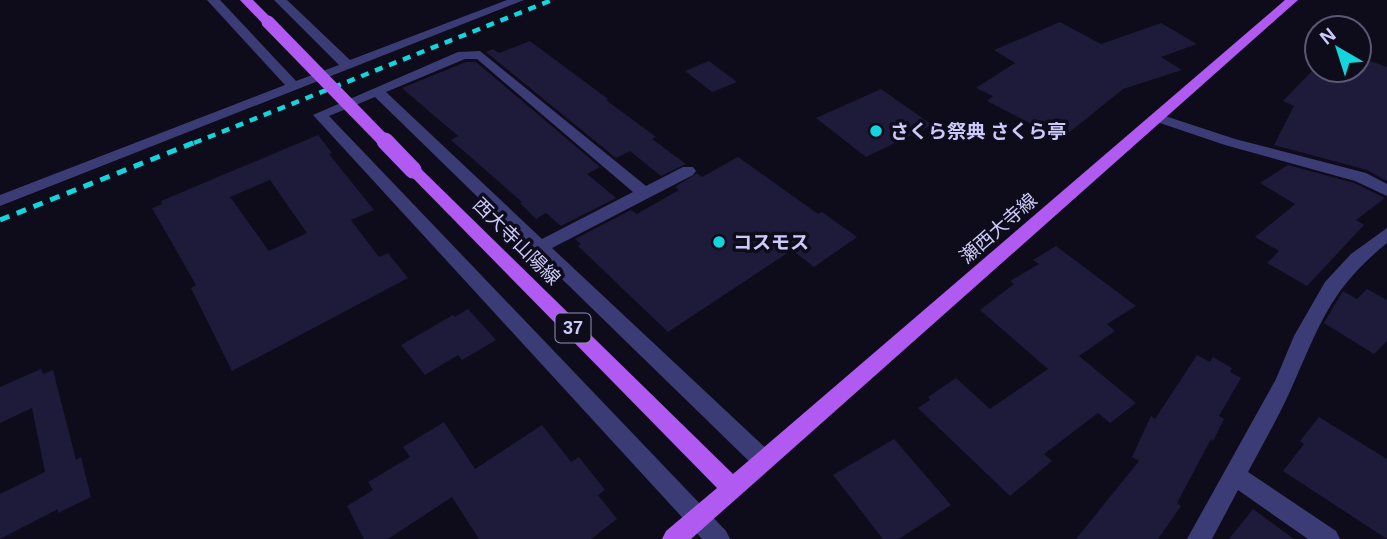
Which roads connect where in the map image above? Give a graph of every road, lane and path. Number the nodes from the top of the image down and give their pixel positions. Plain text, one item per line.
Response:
1 (213, 0) edge
2 (246, 0) edge
3 (280, 0) edge
4 (518, 0) edge
5 (1292, 0) edge
6 (348, 66) junction
7 (294, 87) junction
8 (377, 92) junction
9 (1159, 118) junction
10 (688, 171) dead end
11 (1387, 191) edge
12 (644, 194) junction
13 (0, 201) edge
14 (1387, 234) edge
15 (540, 247) junction
16 (764, 460) junction
17 (1235, 475) junction
18 (732, 488) junction
19 (698, 518) junction
20 (674, 539) edge
21 (718, 539) edge
22 (1199, 539) edge
23 (1328, 539) edge

1 - 7 street
2 - 18 main road, 西大寺山陽線 / 37, bridge
3 - 6 street
4 - 6 street
5 - 9 main road, 瀬西大寺線
6 - 7 street
7 - 13 street
8 - 12 street
8 - 15 street
8 - 19 street
9 - 11 street
9 - 16 main road, 瀬西大寺線
10 - 12 street
12 - 15 street
14 - 17 street
15 - 16 street
16 - 18 main road, 瀬西大寺線
17 - 22 street
17 - 23 street
18 - 19 main road
19 - 20 main road
19 - 21 street

